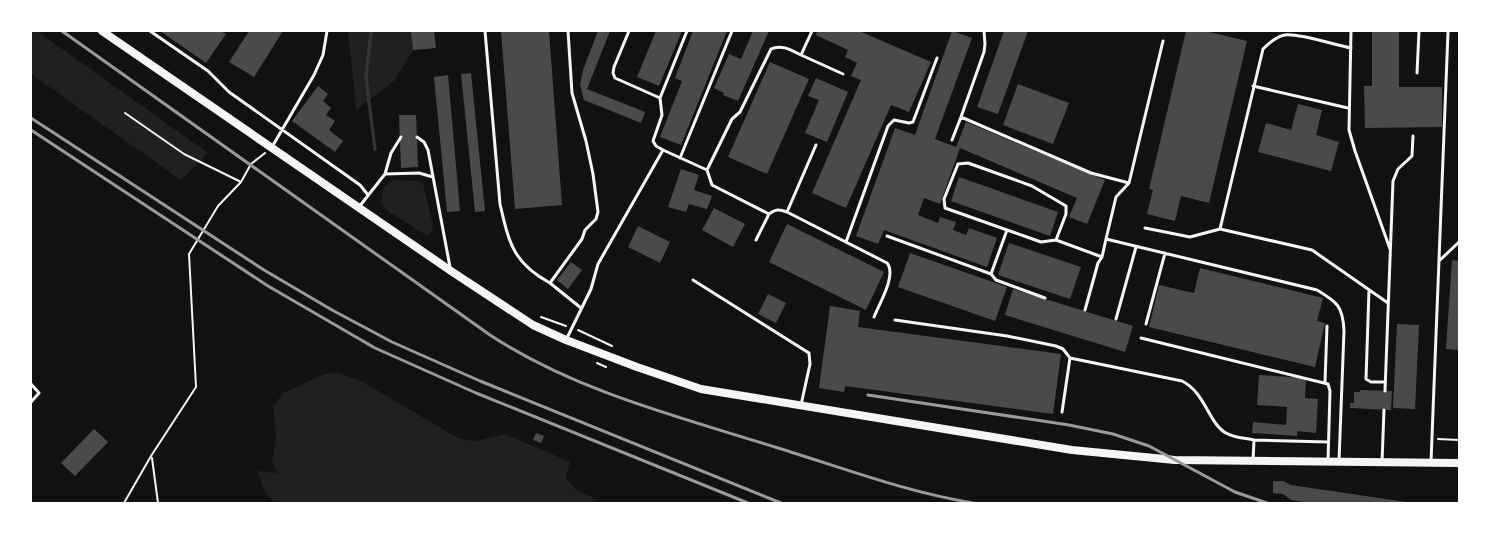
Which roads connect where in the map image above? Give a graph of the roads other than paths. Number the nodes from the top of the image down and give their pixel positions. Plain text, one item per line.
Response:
1 (102, 31) edge
2 (150, 31) edge
3 (327, 31) edge
4 (485, 31) edge
5 (568, 31) edge
6 (629, 31) edge
7 (688, 31) edge
8 (732, 31) edge
9 (812, 31) edge
10 (984, 31) edge
11 (1351, 31) edge
12 (1418, 31) edge
13 (1448, 32) edge
14 (1163, 41) dead end
15 (1351, 48) junction
16 (801, 55) junction
17 (937, 58) dead end
18 (1417, 73) dead end
19 (844, 74) dead end
20 (1253, 86) junction
21 (660, 98) junction
22 (1348, 108) junction
23 (961, 117) junction
24 (282, 130) junction
25 (1413, 136) dead end
26 (401, 137) dead end
27 (417, 137) dead end
28 (952, 140) dead end
29 (816, 145) dead end
30 (271, 149) junction
31 (663, 150) junction
32 (680, 158) junction
33 (707, 170) junction
34 (384, 174) junction
35 (433, 178) junction
36 (1130, 182) junction
37 (368, 195) junction
38 (358, 207) junction
39 (787, 212) junction
40 (769, 214) junction
41 (1145, 228) dead end
42 (1220, 229) junction
43 (1006, 230) junction
44 (887, 236) dead end
45 (1106, 239) junction
46 (756, 240) dead end
47 (1056, 240) junction
48 (846, 242) junction
49 (1459, 242) edge
50 (1136, 246) junction
51 (1390, 251) junction
52 (1165, 254) junction
53 (1102, 257) junction
54 (1439, 261) junction
55 (451, 271) junction
56 (991, 274) junction
57 (693, 280) dead end
58 (550, 283) junction
59 (1369, 290) junction
60 (1045, 298) dead end
61 (1388, 303) junction
62 (581, 308) junction
63 (1085, 310) dead end
64 (874, 317) dead end
65 (1116, 319) dead end
66 (895, 320) dead end
67 (1146, 324) dead end
68 (1327, 326) dead end
69 (1141, 338) dead end
70 (566, 340) junction
71 (1070, 358) junction
72 (1325, 382) junction
73 (1385, 382) junction
74 (31, 384) edge
75 (1385, 391) dead end
76 (31, 402) edge
77 (800, 407) junction
78 (1384, 410) dead end
79 (1062, 412) dead end
80 (1254, 440) junction
81 (1328, 442) junction
82 (1253, 461) junction
83 (1328, 461) junction
84 (1339, 461) junction
85 (1382, 462) junction
86 (1431, 462) junction
87 (1459, 463) edge

1 - 30 main road
2 - 24 lane
3 - 24 lane
4 - 58 lane
5 - 58 lane
6 - 21 lane
7 - 21 lane
8 - 32 lane
9 - 16 lane
10 - 23 lane
11 - 15 lane
12 - 18 lane
13 - 54 lane
14 - 36 lane
15 - 20 lane
15 - 22 lane
16 - 19 lane
16 - 33 lane
17 - 48 lane
20 - 22 lane
20 - 42 lane
21 - 31 lane
22 - 51 lane
23 - 28 lane
23 - 36 lane
24 - 30 lane
24 - 37 lane
25 - 51 lane
26 - 34 lane
27 - 35 lane
29 - 39 lane
30 - 38 main road
31 - 32 lane
31 - 62 lane
32 - 33 lane
33 - 40 lane
34 - 35 lane
34 - 37 lane
35 - 55 lane
36 - 45 lane
37 - 38 lane
38 - 55 main road
39 - 40 lane
39 - 48 lane
40 - 46 lane
41 - 42 lane
42 - 59 lane
43 - 47 lane
43 - 47 lane
43 - 56 lane
44 - 56 lane
45 - 50 lane
45 - 53 lane
47 - 53 lane
48 - 64 lane
49 - 54 lane
50 - 52 lane
50 - 65 lane
51 - 61 lane
52 - 67 lane
52 - 84 lane
53 - 63 lane
54 - 86 lane
55 - 70 main road
56 - 60 lane
57 - 77 lane
58 - 62 lane
59 - 61 lane
59 - 73 lane
61 - 73 lane
62 - 70 lane
66 - 71 lane
68 - 72 lane
69 - 72 lane
70 - 77 main road
71 - 79 lane
71 - 80 lane
72 - 81 lane
73 - 75 lane
74 - 76 lane
77 - 82 main road
78 - 85 lane
80 - 81 lane
80 - 82 lane
81 - 83 lane
82 - 83 main road
83 - 84 main road
84 - 85 main road
85 - 86 main road
86 - 87 main road

